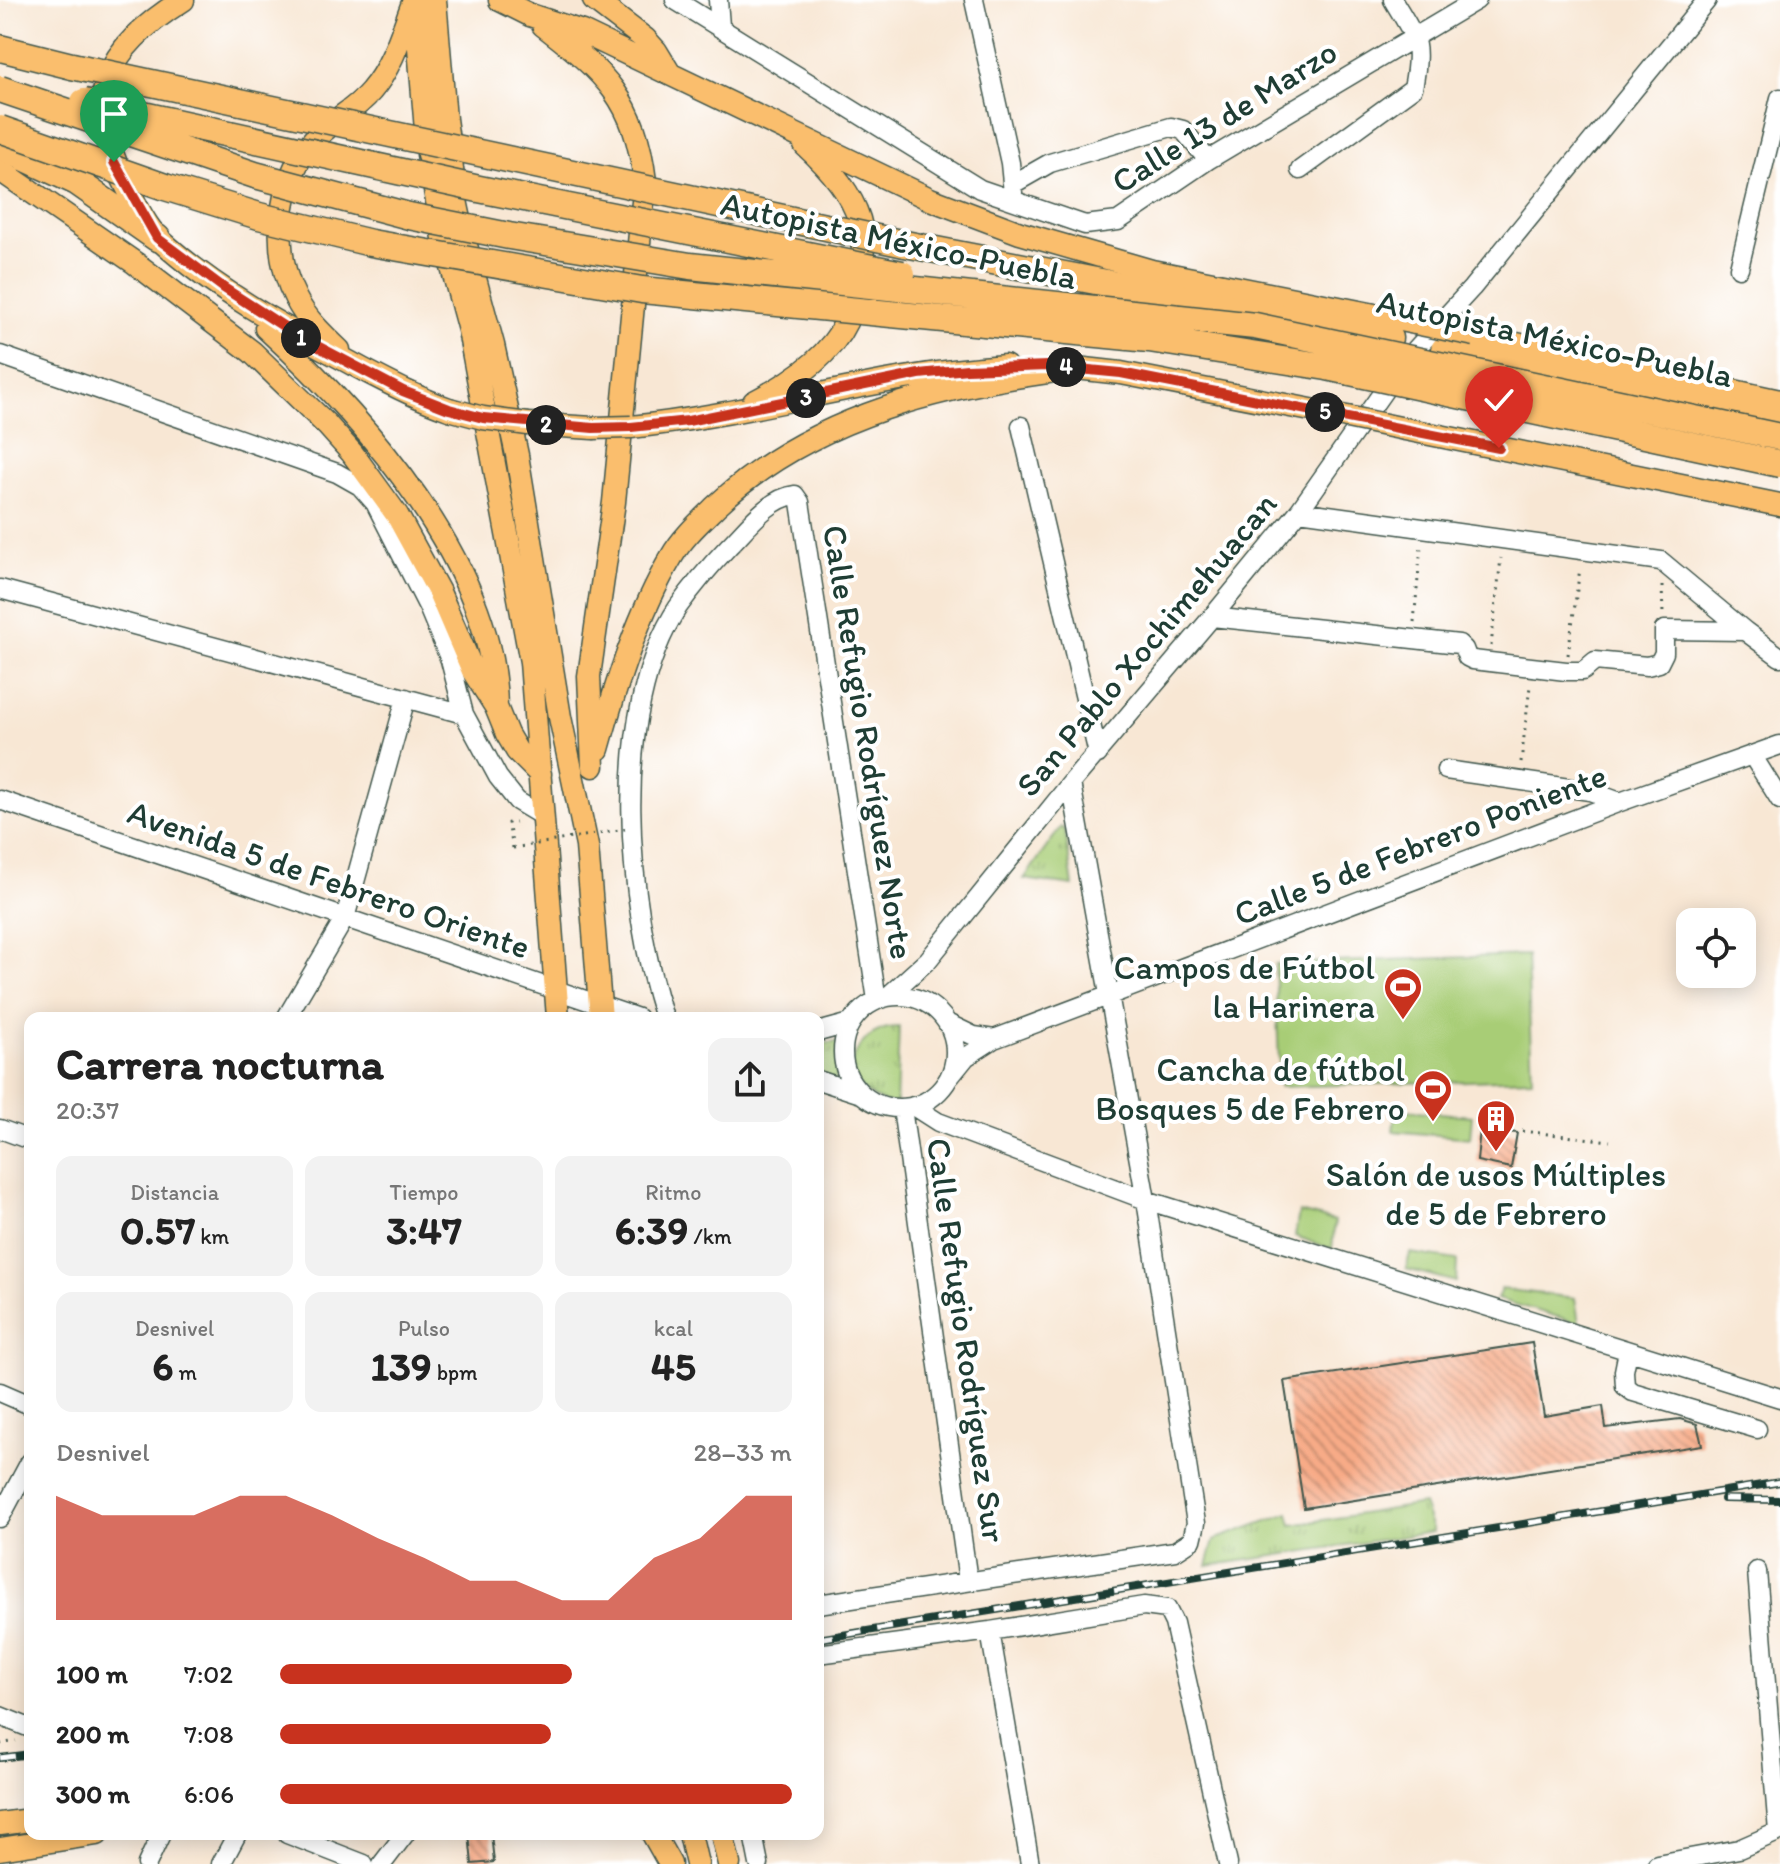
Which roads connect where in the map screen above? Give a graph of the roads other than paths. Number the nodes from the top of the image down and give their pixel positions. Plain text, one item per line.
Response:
1 (183, 0) edge
2 (415, 0) edge
3 (435, 0) edge
4 (500, 0) edge
5 (594, 0) edge
6 (675, 0) edge
7 (718, 0) edge
8 (974, 0) edge
9 (1393, 0) edge
10 (1477, 0) edge
11 (1707, 0) edge
12 (530, 15) junction
13 (720, 26) junction
14 (1414, 36) junction
15 (0, 48) edge
16 (670, 75) junction
17 (0, 87) edge
18 (1780, 98) edge
19 (0, 129) edge
20 (793, 133) junction
21 (0, 146) edge
22 (1208, 160) junction
23 (0, 170) edge
24 (1300, 170) dead end
25 (980, 189) junction
26 (1013, 192) junction
27 (971, 216) junction
28 (157, 238) junction
29 (1739, 268) dead end
30 (224, 288) junction
31 (0, 355) edge
32 (362, 368) junction
33 (1079, 368) junction
34 (1780, 401) edge
35 (724, 415) junction
36 (1780, 424) edge
37 (1021, 426) dead end
38 (1780, 437) edge
39 (1780, 464) edge
40 (1780, 475) edge
41 (1780, 505) edge
42 (1299, 511) junction
43 (0, 589) edge
44 (1212, 617) junction
45 (1745, 631) junction
46 (1780, 657) edge
47 (406, 698) junction
48 (496, 707) junction
49 (464, 714) junction
50 (1780, 745) edge
51 (1098, 754) junction
52 (1752, 755) junction
53 (593, 766) junction
54 (1446, 770) dead end
55 (540, 774) junction
56 (1071, 783) junction
57 (0, 800) edge
58 (1780, 800) edge
59 (1620, 802) junction
60 (542, 816) junction
61 (583, 824) junction
62 (345, 918) junction
63 (928, 960) junction
64 (555, 990) junction
65 (1107, 996) junction
66 (882, 999) junction
67 (928, 1004) junction
68 (600, 1011) edge
69 (290, 1012) edge
70 (557, 1012) edge
71 (663, 1012) edge
72 (851, 1023) junction
73 (947, 1023) junction
74 (824, 1030) edge
75 (994, 1039) junction
76 (949, 1078) junction
77 (824, 1082) edge
78 (863, 1095) junction
79 (908, 1107) junction
80 (0, 1129) edge
81 (24, 1138) edge
82 (1146, 1200) junction
83 (1628, 1351) junction
84 (0, 1392) edge
85 (1780, 1398) edge
86 (24, 1402) edge
87 (1757, 1429) dead end
88 (24, 1473) edge
89 (0, 1518) edge
90 (1757, 1571) dead end
91 (968, 1581) junction
92 (824, 1603) edge
93 (990, 1631) junction
94 (824, 1653) edge
95 (0, 1716) edge
96 (24, 1726) edge
97 (24, 1821) edge
98 (0, 1824) edge
99 (1779, 1832) edge
100 (58, 1840) edge
101 (158, 1840) edge
102 (234, 1840) edge
103 (296, 1840) edge
104 (400, 1840) edge
105 (657, 1840) edge
106 (669, 1840) edge
107 (691, 1840) edge
108 (723, 1840) edge
109 (754, 1840) edge
110 (0, 1849) edge
111 (321, 1857) edge
112 (1738, 1857) edge
113 (147, 1864) edge
114 (221, 1864) edge
115 (364, 1864) edge
116 (382, 1864) edge
117 (671, 1864) edge
118 (697, 1864) edge
119 (729, 1864) edge
120 (759, 1864) edge
121 (1030, 1864) edge
122 (1228, 1864) edge
123 (1657, 1864) edge

1 - 28 main road
2 - 32 main road
2 - 55 main road
3 - 61 main road
4 - 12 main road
5 - 16 main road
6 - 13 street
7 - 13 street
8 - 26 street
9 - 14 street
10 - 14 street, Calle 13 de Marzo
11 - 42 street, San Pablo Xochimehuacan
12 - 16 main road
12 - 53 main road
13 - 25 street
14 - 22 street, Calle 13 de Marzo
14 - 24 street
15 - 36 highway, Autopista México-Puebla, bridge
16 - 20 main road
17 - 38 highway, bridge
17 - 40 highway, Autopista México-Puebla, bridge
18 - 29 street
19 - 39 highway, bridge
20 - 27 main road
20 - 35 main road
21 - 28 highway
22 - 26 street, Calle 13 de Marzo
22 - 26 street
23 - 48 main road
25 - 26 street
25 - 27 street
27 - 34 main road, bridge
28 - 30 main road
30 - 32 main road
30 - 48 main road
31 - 49 street
32 - 35 main road, bridge
33 - 35 main road
33 - 41 main road, bridge
33 - 53 main road
37 - 51 street
42 - 44 street, San Pablo Xochimehuacan
42 - 45 street
43 - 47 street
44 - 45 street
44 - 51 street, San Pablo Xochimehuacan
45 - 46 street
47 - 49 street
47 - 62 street
48 - 55 main road
49 - 60 street
50 - 52 street, Calle 5 de Febrero Poniente
51 - 56 street, San Pablo Xochimehuacan
52 - 58 street
52 - 59 street, Calle 5 de Febrero Poniente
53 - 61 main road
54 - 59 street
55 - 60 main road
56 - 63 street, San Pablo Xochimehuacan
56 - 65 street
57 - 62 street, Avenida 5 de Febrero Oriente
59 - 65 street, Calle 5 de Febrero Poniente
60 - 64 main road
61 - 68 main road
62 - 64 street, Avenida 5 de Febrero Oriente
62 - 69 street
63 - 66 street, San Pablo Xochimehuacan
63 - 67 street
64 - 68 street, Avenida 5 de Febrero Oriente
64 - 70 main road
65 - 75 street, Calle 5 de Febrero Poniente
65 - 82 street
66 - 67 street
66 - 71 street, Calle Refugio Rodríguez Norte
66 - 72 street
67 - 73 street
72 - 74 street
72 - 78 street
73 - 75 street
73 - 76 street
75 - 76 street, Calle 5 de Febrero Poniente
76 - 79 street
77 - 78 street
78 - 79 street
79 - 82 street
79 - 91 street, Calle Refugio Rodríguez Sur
80 - 81 street
82 - 83 street
82 - 91 street
83 - 85 street
83 - 87 street
84 - 86 street
88 - 89 street
90 - 99 street
91 - 92 street
93 - 94 street
93 - 121 street
93 - 122 street
95 - 96 street
97 - 98 main road
99 - 112 street
100 - 110 main road
101 - 113 street
102 - 114 street
103 - 111 street
104 - 116 street
105 - 117 main road
106 - 117 main road
107 - 118 main road
108 - 119 main road
109 - 120 street
111 - 115 street
112 - 123 street

